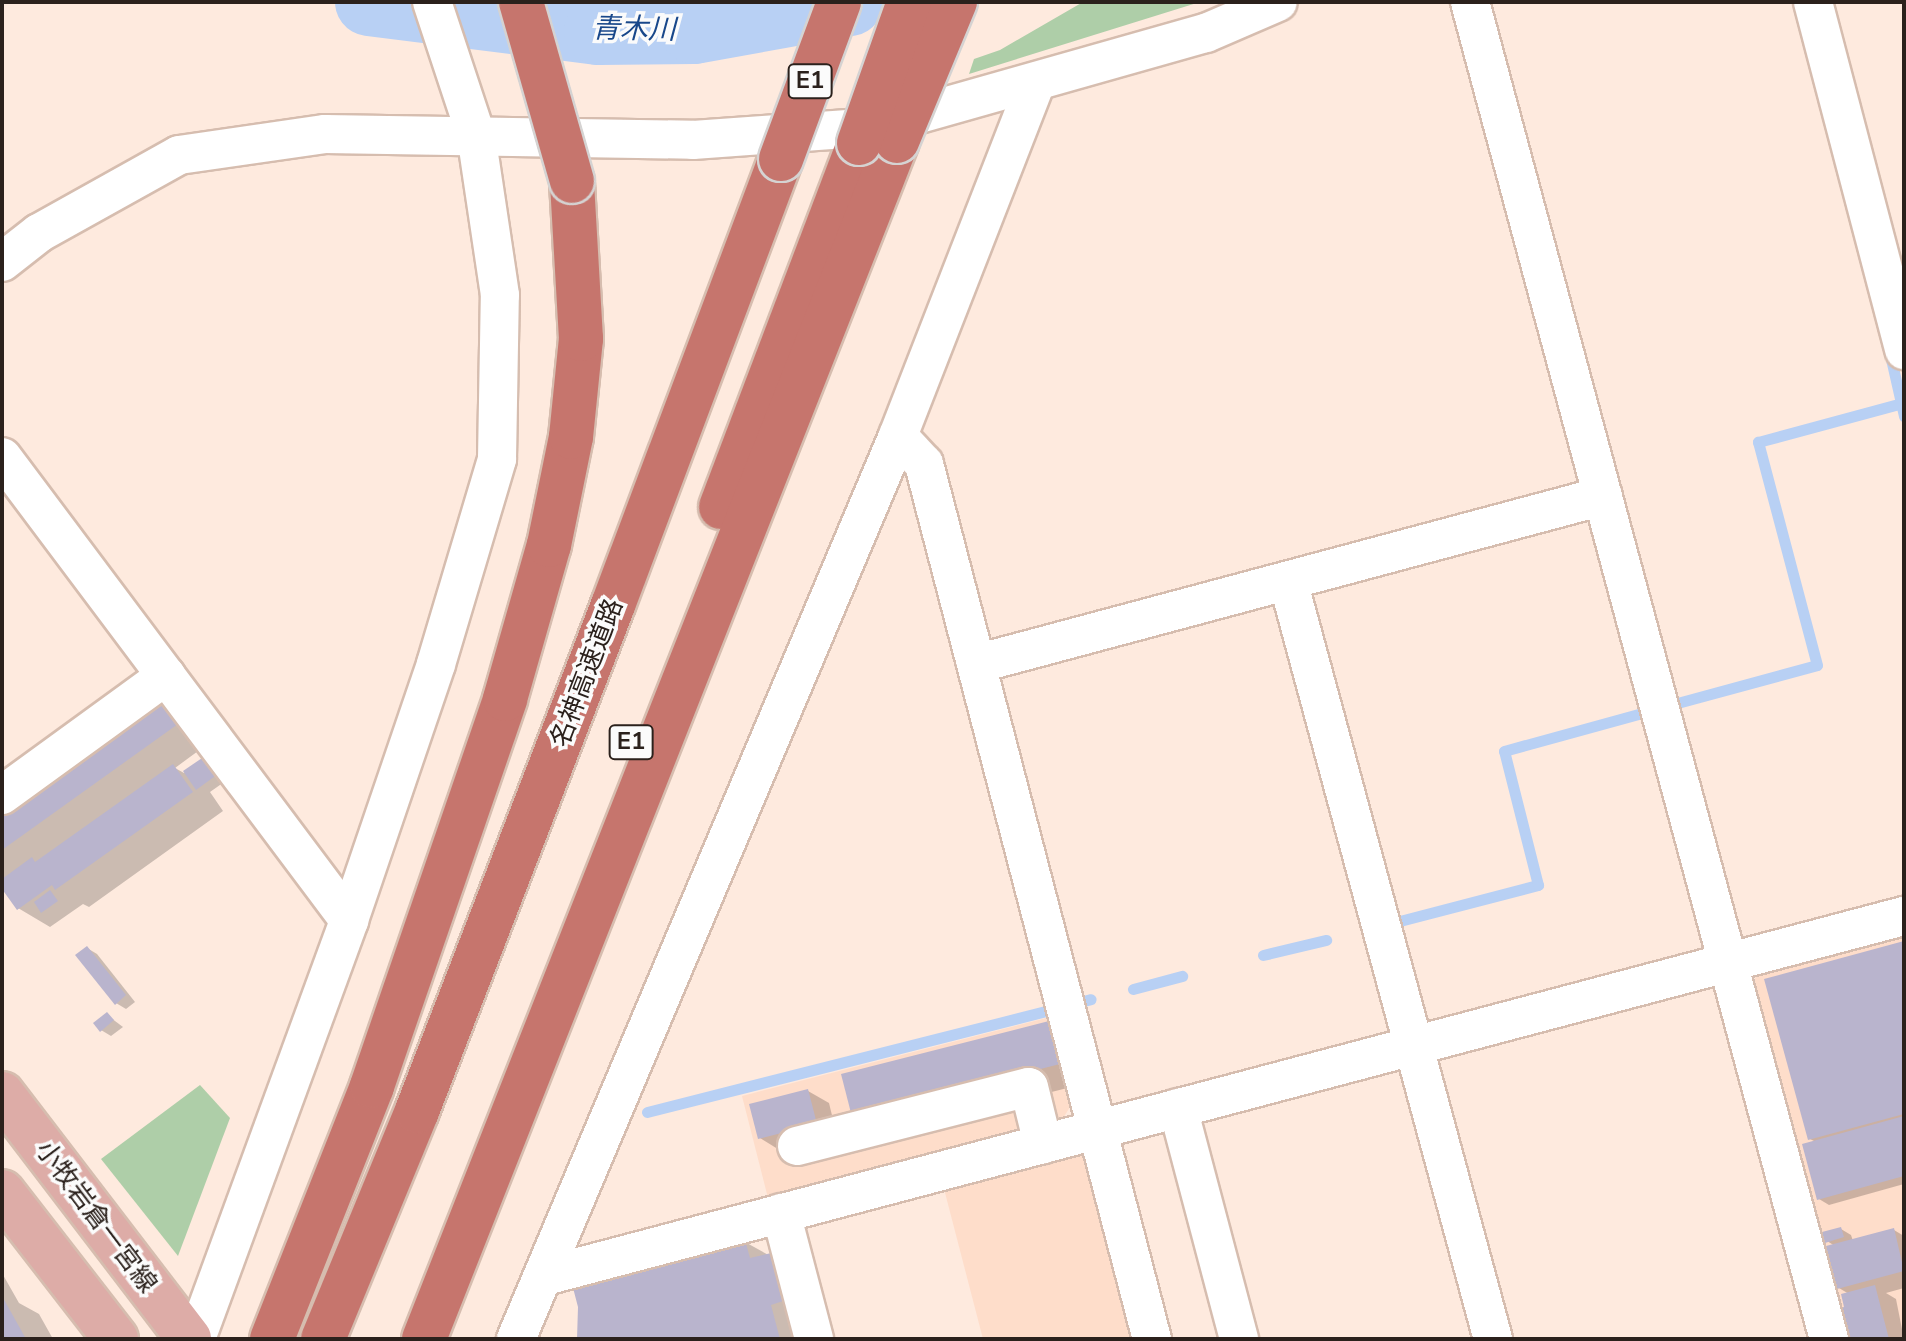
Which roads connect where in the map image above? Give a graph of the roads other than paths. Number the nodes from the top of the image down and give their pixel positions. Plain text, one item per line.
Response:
1 (432, 2) edge
2 (521, 2) edge
3 (839, 2) edge
4 (909, 2) edge
5 (955, 2) edge
6 (1278, 2) edge
7 (1470, 2) edge
8 (1813, 2) edge
9 (1036, 82) junction
10 (476, 135) junction
11 (878, 142) junction
12 (2, 262) edge
13 (1904, 350) edge
14 (898, 436) junction
15 (2, 457) edge
16 (1603, 496) junction
17 (1288, 581) junction
18 (976, 664) junction
19 (166, 676) junction
20 (2, 795) edge
21 (1904, 916) edge
22 (349, 920) junction
23 (1728, 962) junction
24 (1414, 1046) junction
25 (2, 1094) edge
26 (1178, 1108) junction
27 (1098, 1129) junction
28 (1043, 1144) junction
29 (797, 1146) dead end
30 (2, 1192) edge
31 (781, 1213) junction
32 (545, 1276) junction
33 (116, 1339) edge
34 (189, 1339) edge
35 (196, 1339) edge
36 (272, 1339) edge
37 (323, 1339) edge
38 (395, 1339) edge
39 (424, 1339) edge
40 (516, 1339) edge
41 (814, 1339) edge
42 (1152, 1339) edge
43 (1239, 1339) edge
44 (1493, 1339) edge
45 (1829, 1339) edge

1 - 10 street
2 - 36 highway, bridge
3 - 37 highway, 名神高速道路 / E1, bridge
4 - 11 highway, E1, bridge
5 - 11 highway, bridge
6 - 9 street
7 - 16 street
8 - 13 street
9 - 10 street
9 - 14 street
10 - 12 street
10 - 22 street
11 - 38 highway, E1
11 - 39 highway
14 - 18 street
14 - 32 street
15 - 19 street
16 - 17 street
16 - 23 street
17 - 18 street
17 - 24 street
18 - 27 street
19 - 20 street
19 - 22 street
21 - 23 street
22 - 35 street
23 - 24 street
23 - 45 street
24 - 26 street
24 - 44 street
25 - 34 main road, 小牧岩倉一宮線
26 - 27 street
26 - 43 street
27 - 28 street
27 - 42 street
28 - 29 street
28 - 31 street
30 - 33 main road
31 - 32 street
31 - 41 street
32 - 40 street

